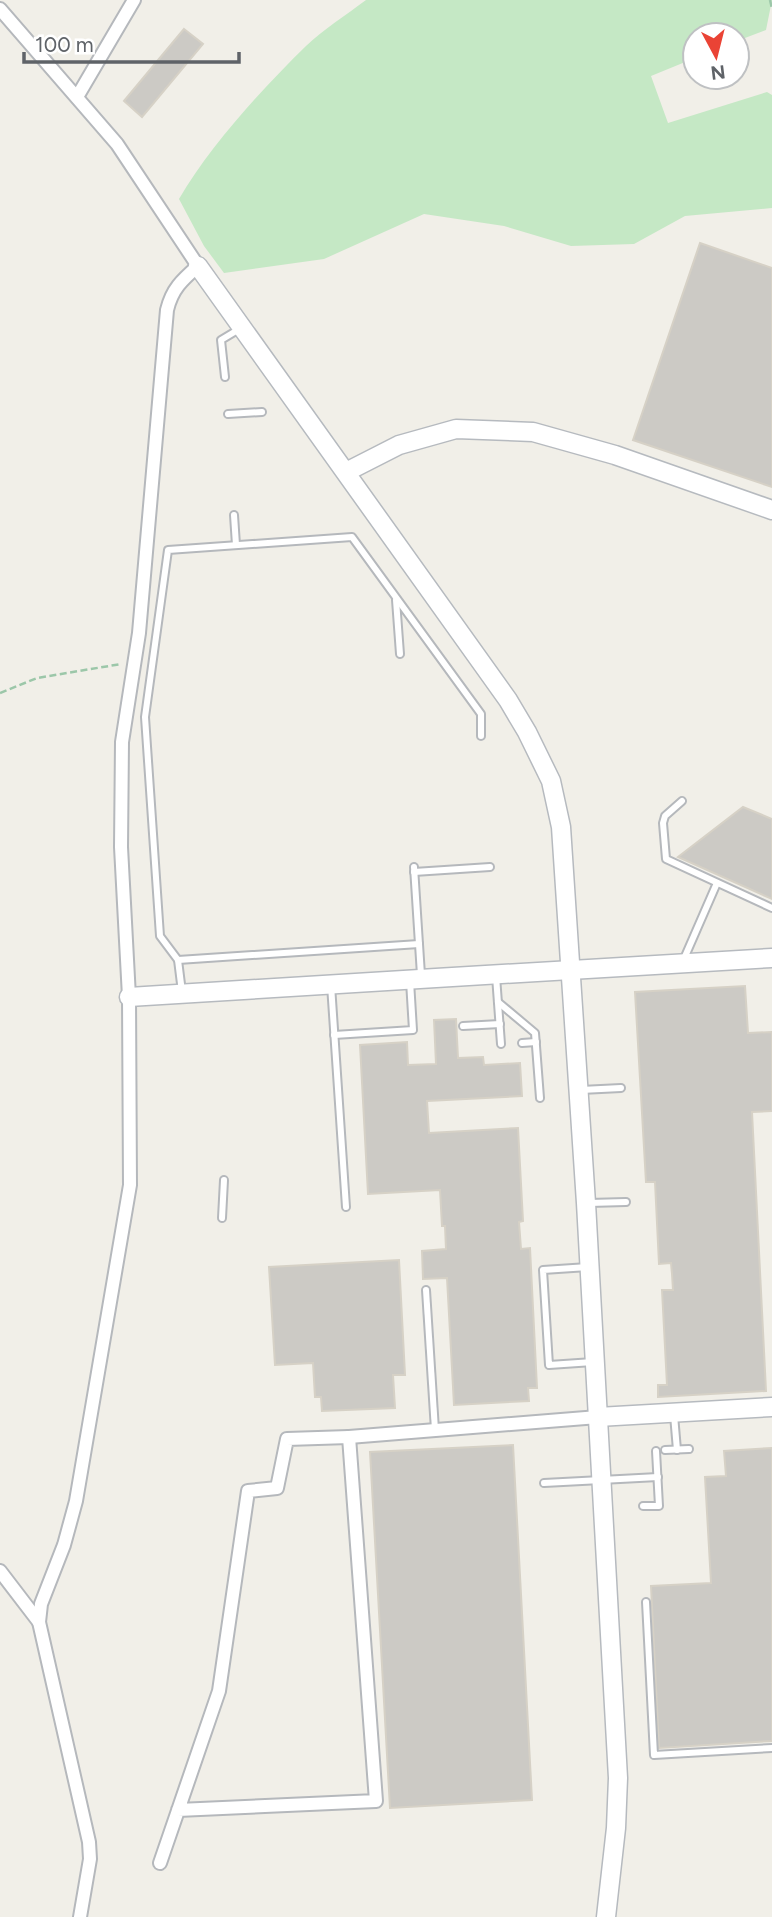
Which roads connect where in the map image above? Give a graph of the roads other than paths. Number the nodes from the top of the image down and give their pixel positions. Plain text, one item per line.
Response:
1 (134, 0) edge
2 (0, 9) edge
3 (77, 97) junction
4 (198, 266) junction
5 (243, 327) junction
6 (225, 377) dead end
7 (262, 412) dead end
8 (228, 414) dead end
9 (346, 472) junction
10 (772, 510) edge
11 (234, 515) dead end
12 (236, 545) junction
13 (396, 597) junction
14 (400, 654) dead end
15 (481, 736) dead end
16 (682, 801) dead end
17 (490, 867) dead end
18 (717, 883) junction
19 (772, 908) edge
20 (419, 944) junction
21 (770, 955) edge
22 (178, 960) junction
23 (682, 964) junction
24 (571, 971) junction
25 (496, 973) junction
26 (415, 978) junction
27 (331, 983) junction
28 (183, 993) junction
29 (129, 997) junction
30 (498, 1002) junction
31 (500, 1024) junction
32 (463, 1026) dead end
33 (334, 1035) junction
34 (522, 1042) dead end
35 (536, 1042) junction
36 (501, 1044) dead end
37 (621, 1088) dead end
38 (578, 1090) junction
39 (540, 1098) dead end
40 (224, 1180) dead end
41 (626, 1202) dead end
42 (586, 1203) junction
43 (346, 1207) dead end
44 (222, 1218) dead end
45 (589, 1267) junction
46 (426, 1290) dead end
47 (595, 1362) junction
48 (772, 1407) edge
49 (674, 1413) junction
50 (598, 1417) junction
51 (435, 1430) junction
52 (349, 1437) junction
53 (689, 1449) dead end
54 (665, 1450) dead end
55 (677, 1450) junction
56 (656, 1451) dead end
57 (658, 1477) junction
58 (602, 1479) junction
59 (544, 1483) dead end
60 (643, 1506) dead end
61 (0, 1570) edge
62 (646, 1602) dead end
63 (39, 1622) junction
64 (772, 1748) edge
65 (178, 1810) junction
66 (160, 1863) dead end
67 (80, 1917) edge
68 (606, 1917) edge

1 - 3 street
2 - 3 street
3 - 4 street
4 - 5 street
4 - 29 street
5 - 6 lane
5 - 9 street
7 - 8 lane
9 - 10 street
9 - 24 street
11 - 12 lane
12 - 13 lane
12 - 22 lane
13 - 14 lane
13 - 15 lane
16 - 18 lane
17 - 20 lane
18 - 19 lane
18 - 23 lane
20 - 22 lane
20 - 26 lane
21 - 23 street
22 - 28 lane
23 - 24 street
24 - 25 street
24 - 38 street
25 - 26 street
25 - 30 lane
26 - 27 street
26 - 33 lane
27 - 28 street
27 - 33 lane
28 - 29 street
29 - 63 street
30 - 31 lane
30 - 35 lane
31 - 32 lane
31 - 36 lane
33 - 43 lane
34 - 35 lane
35 - 39 lane
37 - 38 lane
38 - 42 street
40 - 44 lane
41 - 42 lane
42 - 45 street
45 - 47 street
45 - 47 lane
46 - 51 lane
47 - 50 street
48 - 49 street
49 - 50 street
49 - 55 lane
50 - 51 street
50 - 58 street
51 - 52 street
52 - 65 street
52 - 65 street
53 - 55 lane
54 - 55 lane
56 - 57 lane
57 - 58 lane
57 - 60 lane
58 - 59 lane
58 - 68 street
61 - 63 street
62 - 64 lane
63 - 67 street
65 - 66 street

